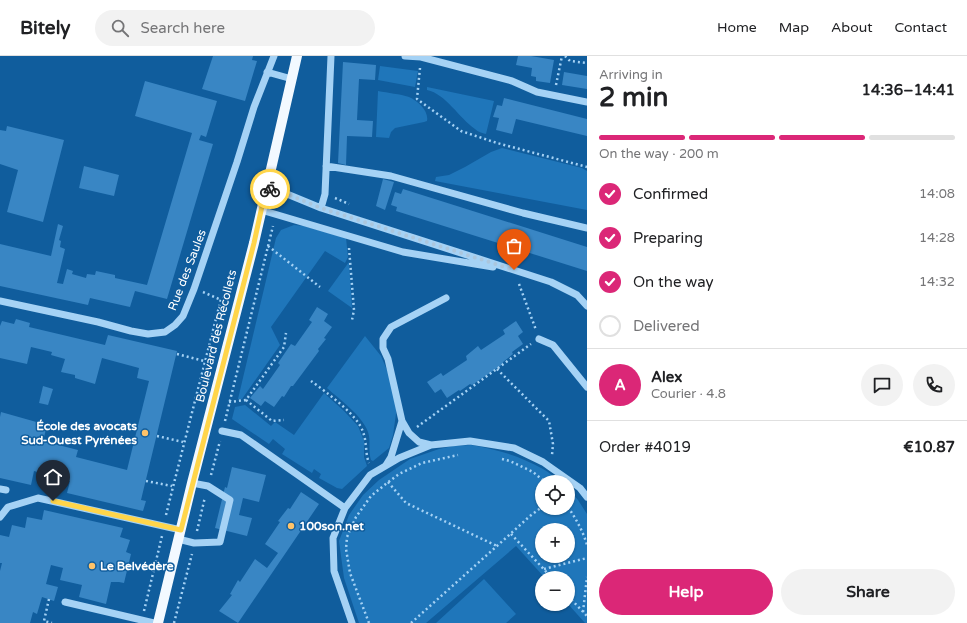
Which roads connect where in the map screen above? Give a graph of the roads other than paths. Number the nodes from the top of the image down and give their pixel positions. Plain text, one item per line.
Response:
1 (274, 56) edge
2 (297, 56) edge
3 (331, 56) edge
4 (405, 56) edge
5 (268, 72) junction
6 (292, 79) junction
7 (587, 102) edge
8 (326, 166) junction
9 (266, 188) junction
10 (321, 208) junction
11 (261, 210) junction
12 (587, 228) edge
13 (514, 270) junction
14 (446, 298) dead end
15 (0, 301) edge
16 (587, 306) edge
17 (539, 339) road end
18 (587, 387) edge
19 (402, 421) junction
20 (222, 431) road end
21 (431, 445) junction
22 (385, 466) junction
23 (192, 483) junction
24 (587, 497) edge
25 (345, 508) junction
26 (0, 517) edge
27 (180, 534) junction
28 (65, 602) dead end
29 (154, 623) edge
30 (158, 623) edge
31 (352, 623) edge

1 - 5 street, Rue des Saules
2 - 6 main road, Boulevard des Récollets
3 - 8 street
4 - 7 street
5 - 6 street
5 - 15 street, Rue des Saules
6 - 9 main road, Boulevard des Récollets
8 - 10 street
8 - 12 street
9 - 10 street
9 - 11 main road, Boulevard des Récollets
10 - 13 street
11 - 13 street
11 - 23 main road, Boulevard des Récollets
13 - 16 street
14 - 19 street
17 - 18 street
19 - 21 street
19 - 22 street
20 - 25 street
21 - 22 street
21 - 24 street
22 - 25 street
23 - 27 main road, Boulevard des Récollets
23 - 27 street
25 - 31 street
26 - 27 street
27 - 30 main road, Boulevard des Récollets
28 - 29 street

